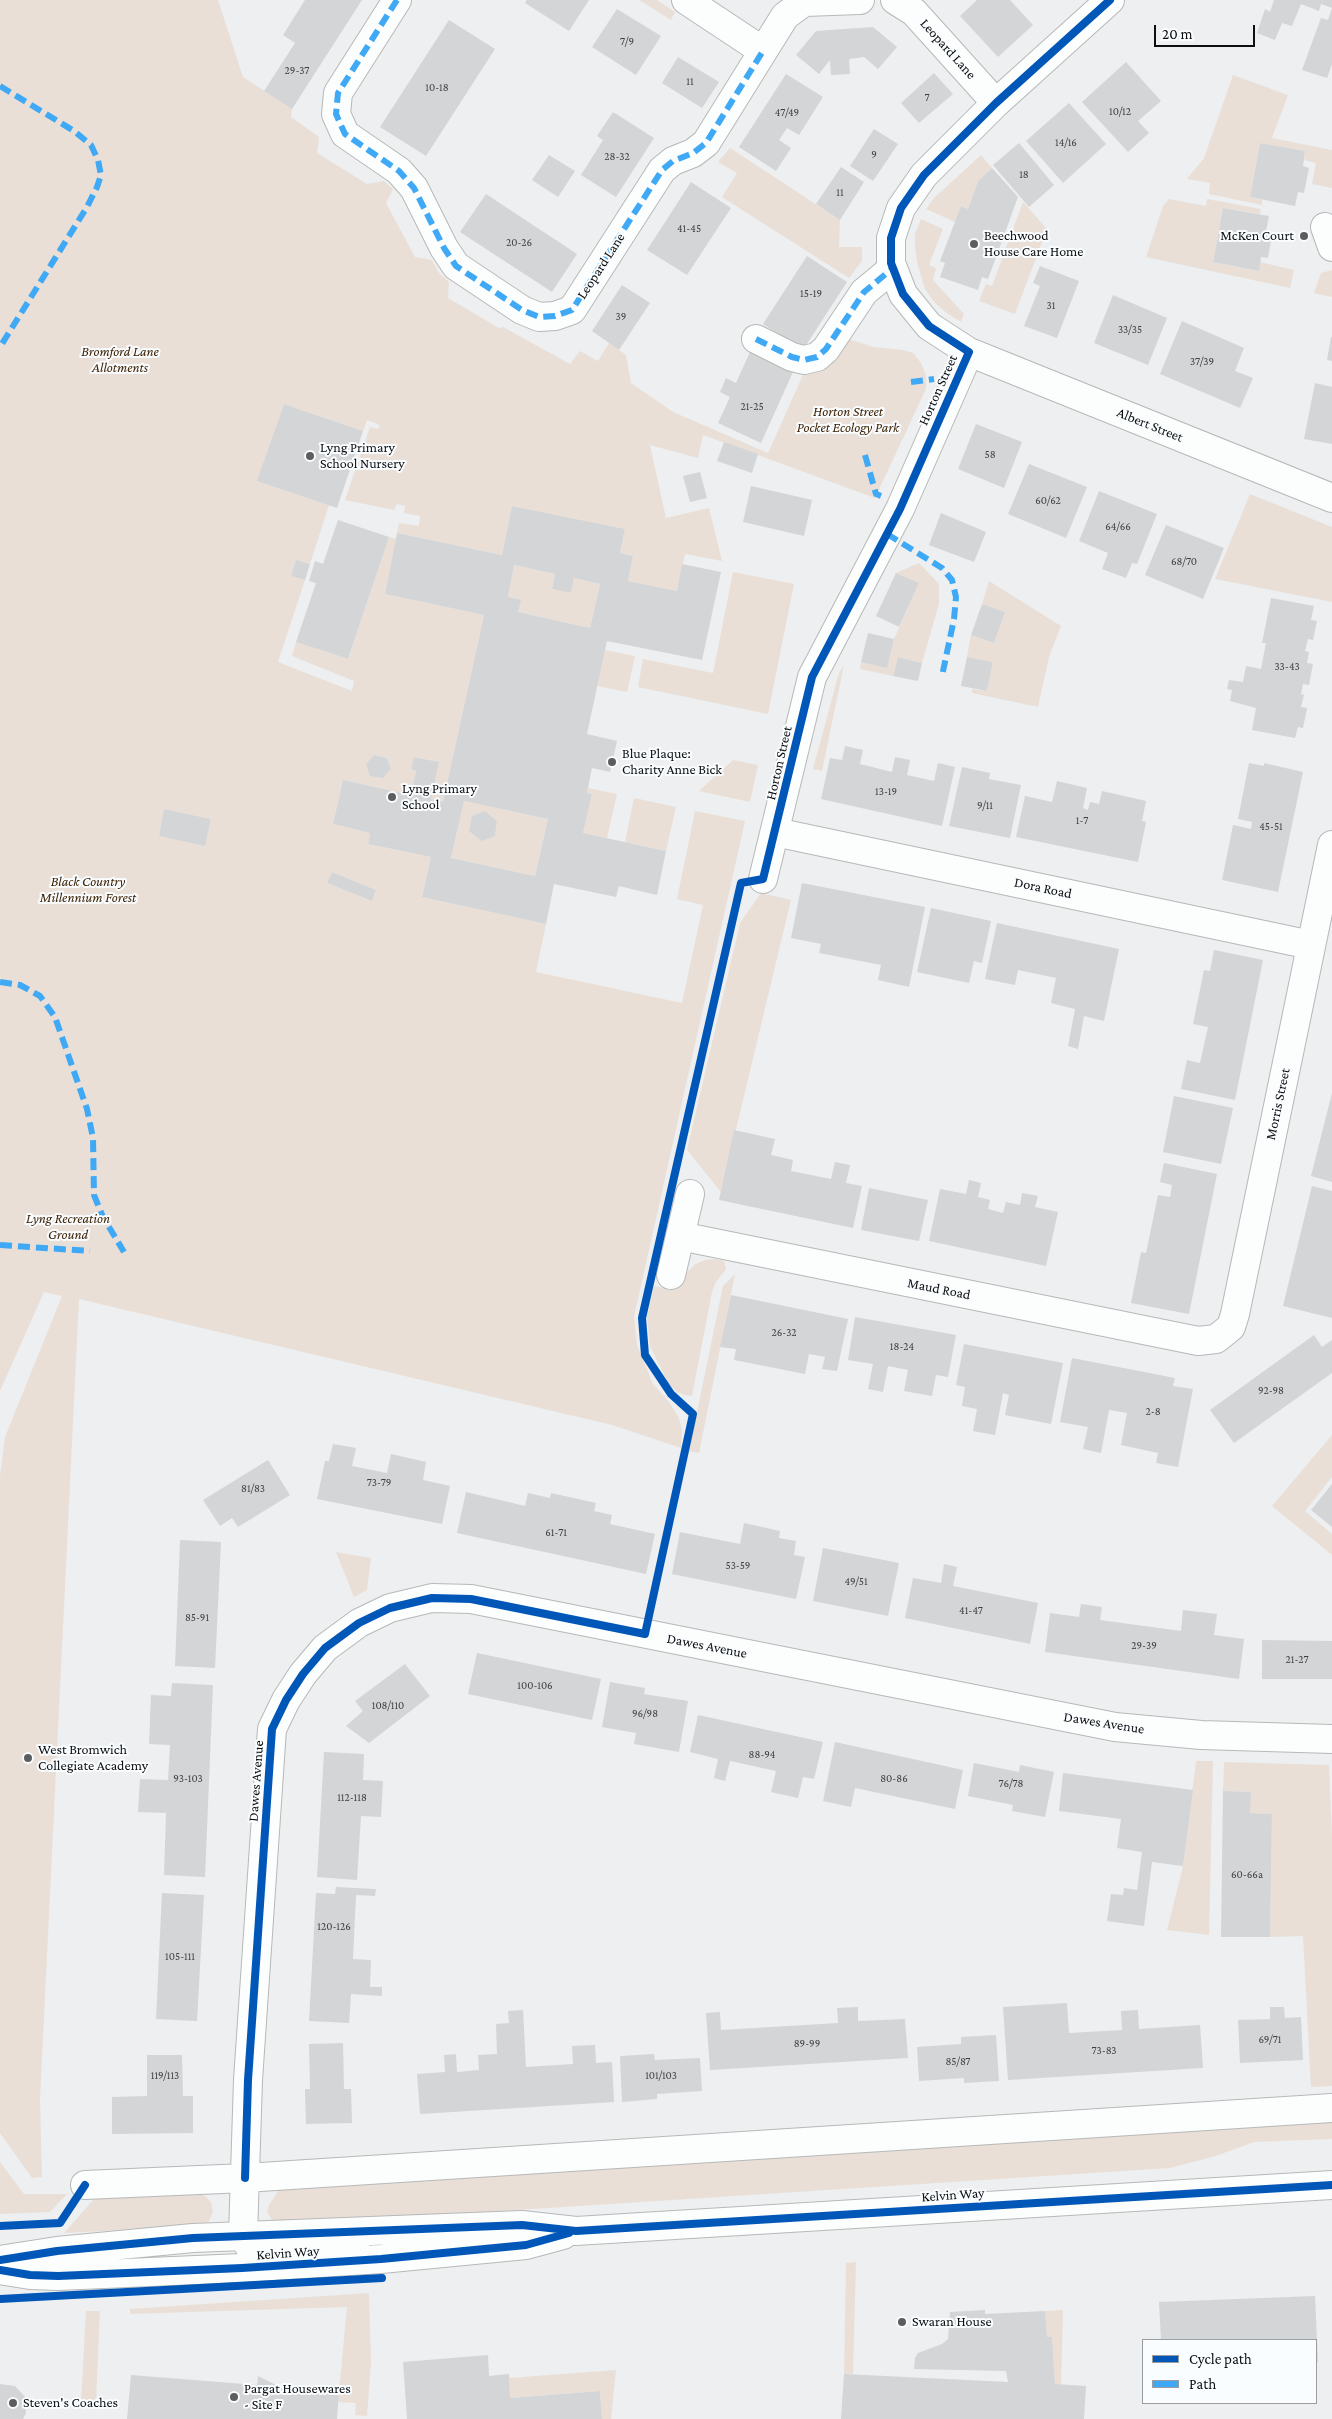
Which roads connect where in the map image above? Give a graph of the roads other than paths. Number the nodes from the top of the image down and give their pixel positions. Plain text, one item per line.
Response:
1 (397, 0) edge
2 (686, 0) edge
3 (860, 0) edge
4 (895, 0) edge
5 (1110, 0) edge
6 (763, 50) junction
7 (996, 103) junction
8 (893, 268) junction
9 (756, 339) dead end
10 (969, 352) junction
11 (1332, 498) edge
12 (775, 832) junction
13 (1332, 845) edge
14 (763, 879) dead end
15 (1311, 945) junction
16 (690, 1194) dead end
17 (680, 1236) junction
18 (671, 1275) dead end
19 (1198, 1342) joint
20 (1332, 1739) edge
21 (1332, 2108) edge
22 (245, 2178) junction
23 (85, 2185) dead end
24 (1332, 2185) edge
25 (576, 2231) junction
26 (243, 2236) junction
27 (430, 2255) junction
28 (0, 2260) edge
29 (0, 2270) edge

1 - 6 street, Leopard Lane
2 - 6 street
3 - 6 street, Leopard Lane
4 - 7 street, Leopard Lane
5 - 7 street, Horton Street
7 - 8 street, Horton Street
8 - 9 street
8 - 10 street, Horton Street
10 - 11 street, Albert Street
10 - 12 street, Horton Street
12 - 14 street, Horton Street
12 - 15 street, Dora Road
13 - 15 street, Morris Street
15 - 19 street, Morris Street
16 - 17 street
17 - 18 street
17 - 19 street, Maud Road
20 - 22 street, Dawes Avenue
21 - 22 street
22 - 23 street
22 - 26 street, Dawes Avenue
24 - 25 street, Kelvin Way
25 - 26 street, Kelvin Way
25 - 27 street, Kelvin Way
26 - 27 street
26 - 28 street, Kelvin Way
27 - 29 street, Kelvin Way

